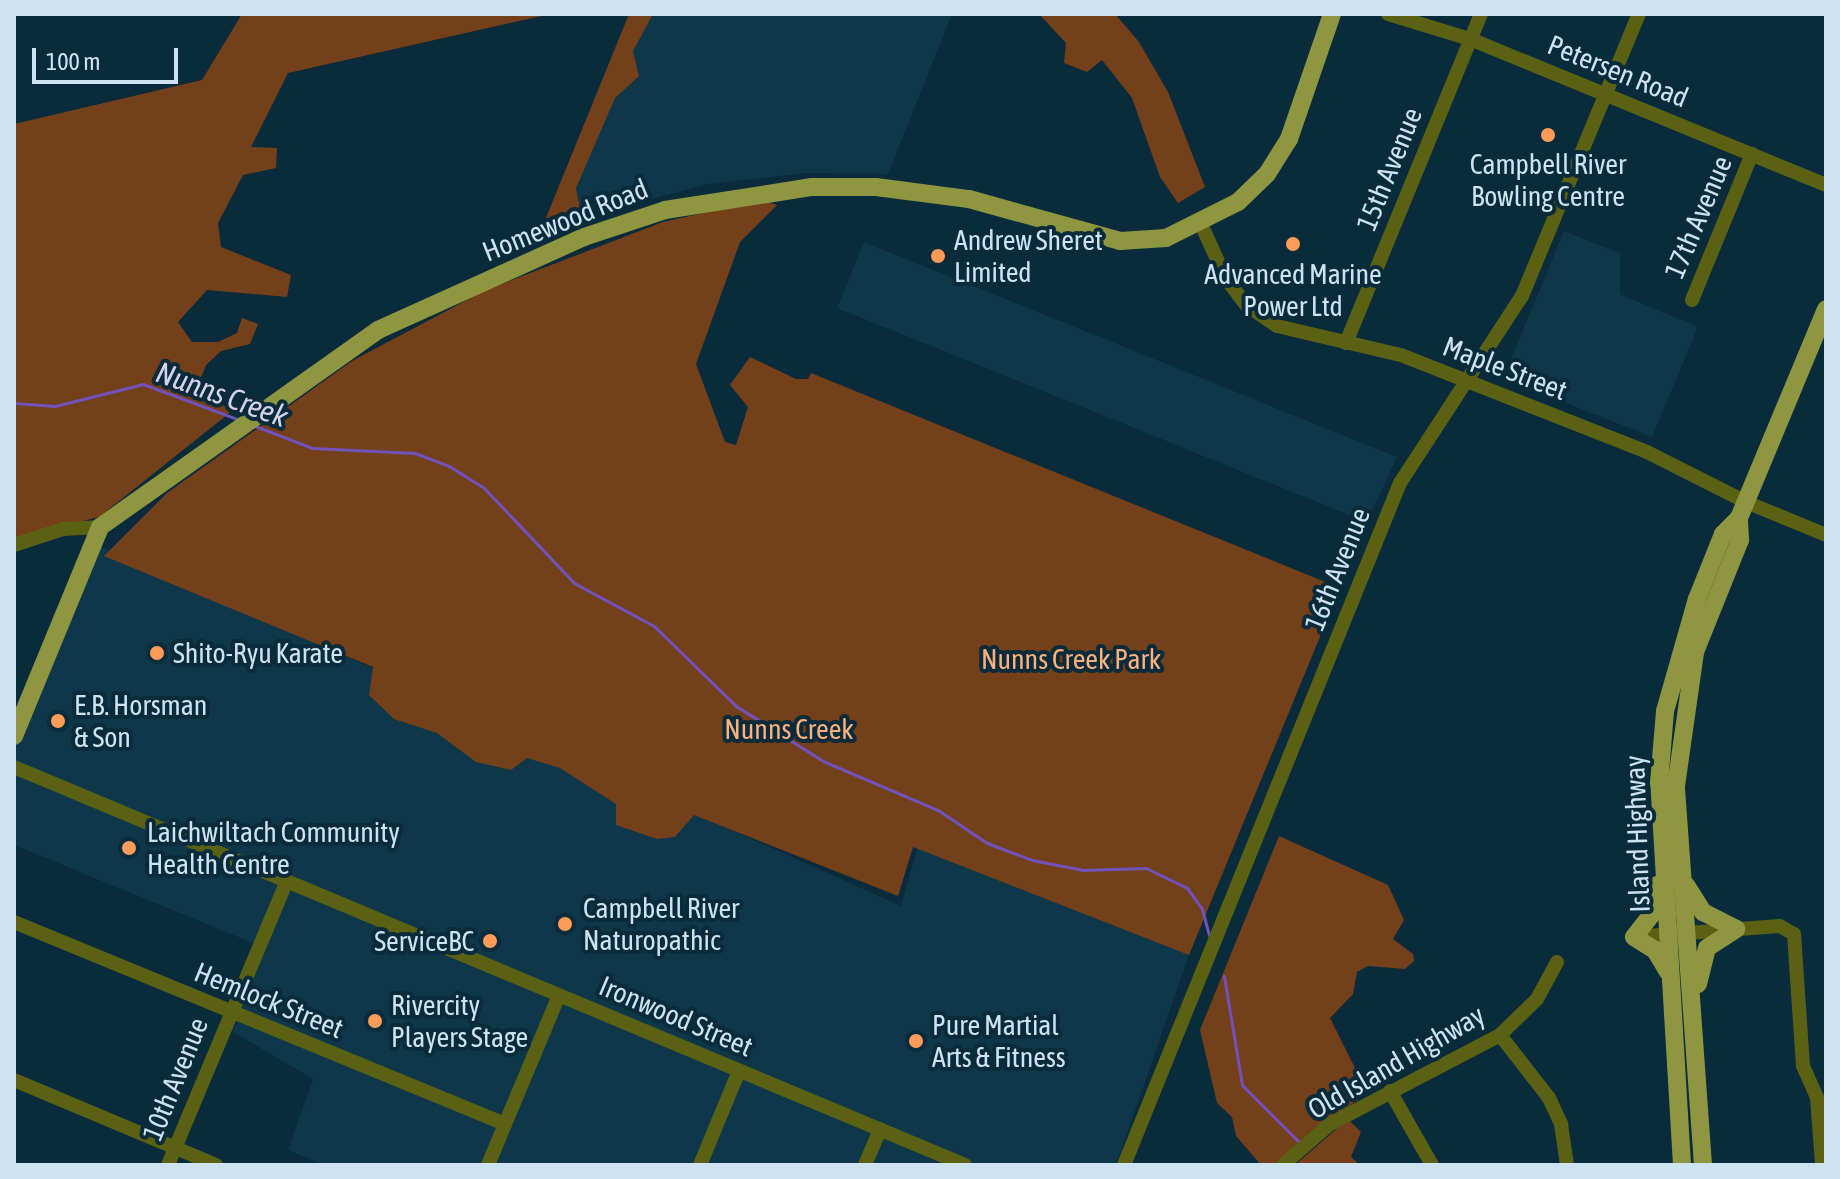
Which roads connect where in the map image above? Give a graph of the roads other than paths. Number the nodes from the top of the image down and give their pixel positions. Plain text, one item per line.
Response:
1 (1332, 14) edge
2 (1388, 14) edge
3 (1481, 14) edge
4 (1639, 14) edge
5 (1470, 39) junction
6 (1605, 94) junction
7 (1752, 154) junction
8 (1826, 185) edge
9 (1201, 224) junction
10 (1692, 300) dead end
11 (1826, 309) edge
12 (1346, 343) junction
13 (1466, 381) junction
14 (1742, 510) junction
15 (100, 527) junction
16 (1826, 535) edge
17 (14, 545) edge
18 (14, 736) edge
19 (14, 767) edge
20 (1659, 783) junction
21 (1682, 873) junction
22 (287, 881) junction
23 (14, 922) edge
24 (1736, 929) junction
25 (1677, 934) junction
26 (1634, 937) junction
27 (1557, 962) dead end
28 (1671, 982) junction
29 (559, 995) junction
30 (230, 1013) junction
31 (1500, 1035) junction
32 (1695, 1051) junction
33 (739, 1071) junction
34 (14, 1080) edge
35 (1390, 1091) junction
36 (505, 1124) junction
37 (880, 1129) junction
38 (175, 1148) junction
39 (168, 1165) edge
40 (216, 1165) edge
41 (488, 1165) edge
42 (700, 1165) edge
43 (865, 1165) edge
44 (965, 1165) edge
45 (1124, 1165) edge
46 (1283, 1165) edge
47 (1432, 1165) edge
48 (1567, 1165) edge
49 (1682, 1165) edge
50 (1703, 1165) edge
51 (1822, 1165) edge

1 - 9 main road, Homewood Road
2 - 5 street, Petersen Road
3 - 5 street, 15th Avenue
4 - 6 street, 16th Avenue
5 - 6 street, Petersen Road
5 - 12 street, 15th Avenue
6 - 7 street, Petersen Road
6 - 13 street, 16th Avenue
7 - 8 street, Petersen Road
7 - 10 street, 17th Avenue
9 - 12 street, Maple Street
9 - 15 main road, Homewood Road
11 - 14 main road, Island Highway
12 - 13 street, Maple Street
13 - 14 street, Maple Street
13 - 45 street, 16th Avenue
14 - 16 street, Maple Street
14 - 20 main road, Island Highway
14 - 21 main road, Island Highway
15 - 17 street
15 - 18 main road
19 - 22 street, Ironwood Street
20 - 25 main road, Island Highway
20 - 26 main road
21 - 24 main road
21 - 25 main road, Island Highway
22 - 29 street, Ironwood Street
22 - 30 street, 10th Avenue
23 - 30 street, Hemlock Street
24 - 25 street
24 - 32 main road
24 - 51 street
25 - 26 street
25 - 28 main road, Island Highway
25 - 32 main road, Island Highway
26 - 28 main road
27 - 31 street, Old Island Highway
28 - 49 main road, Island Highway
29 - 33 street, Ironwood Street
29 - 36 street
30 - 36 street, Hemlock Street
30 - 38 street, 10th Avenue
31 - 35 street, Old Island Highway
31 - 48 street
32 - 50 main road, Island Highway
33 - 37 street, Ironwood Street
33 - 42 street
34 - 38 street
35 - 46 street, Old Island Highway
35 - 47 street
36 - 41 street
37 - 43 street
37 - 44 street, Ironwood Street
38 - 39 street, 10th Avenue
38 - 40 street

